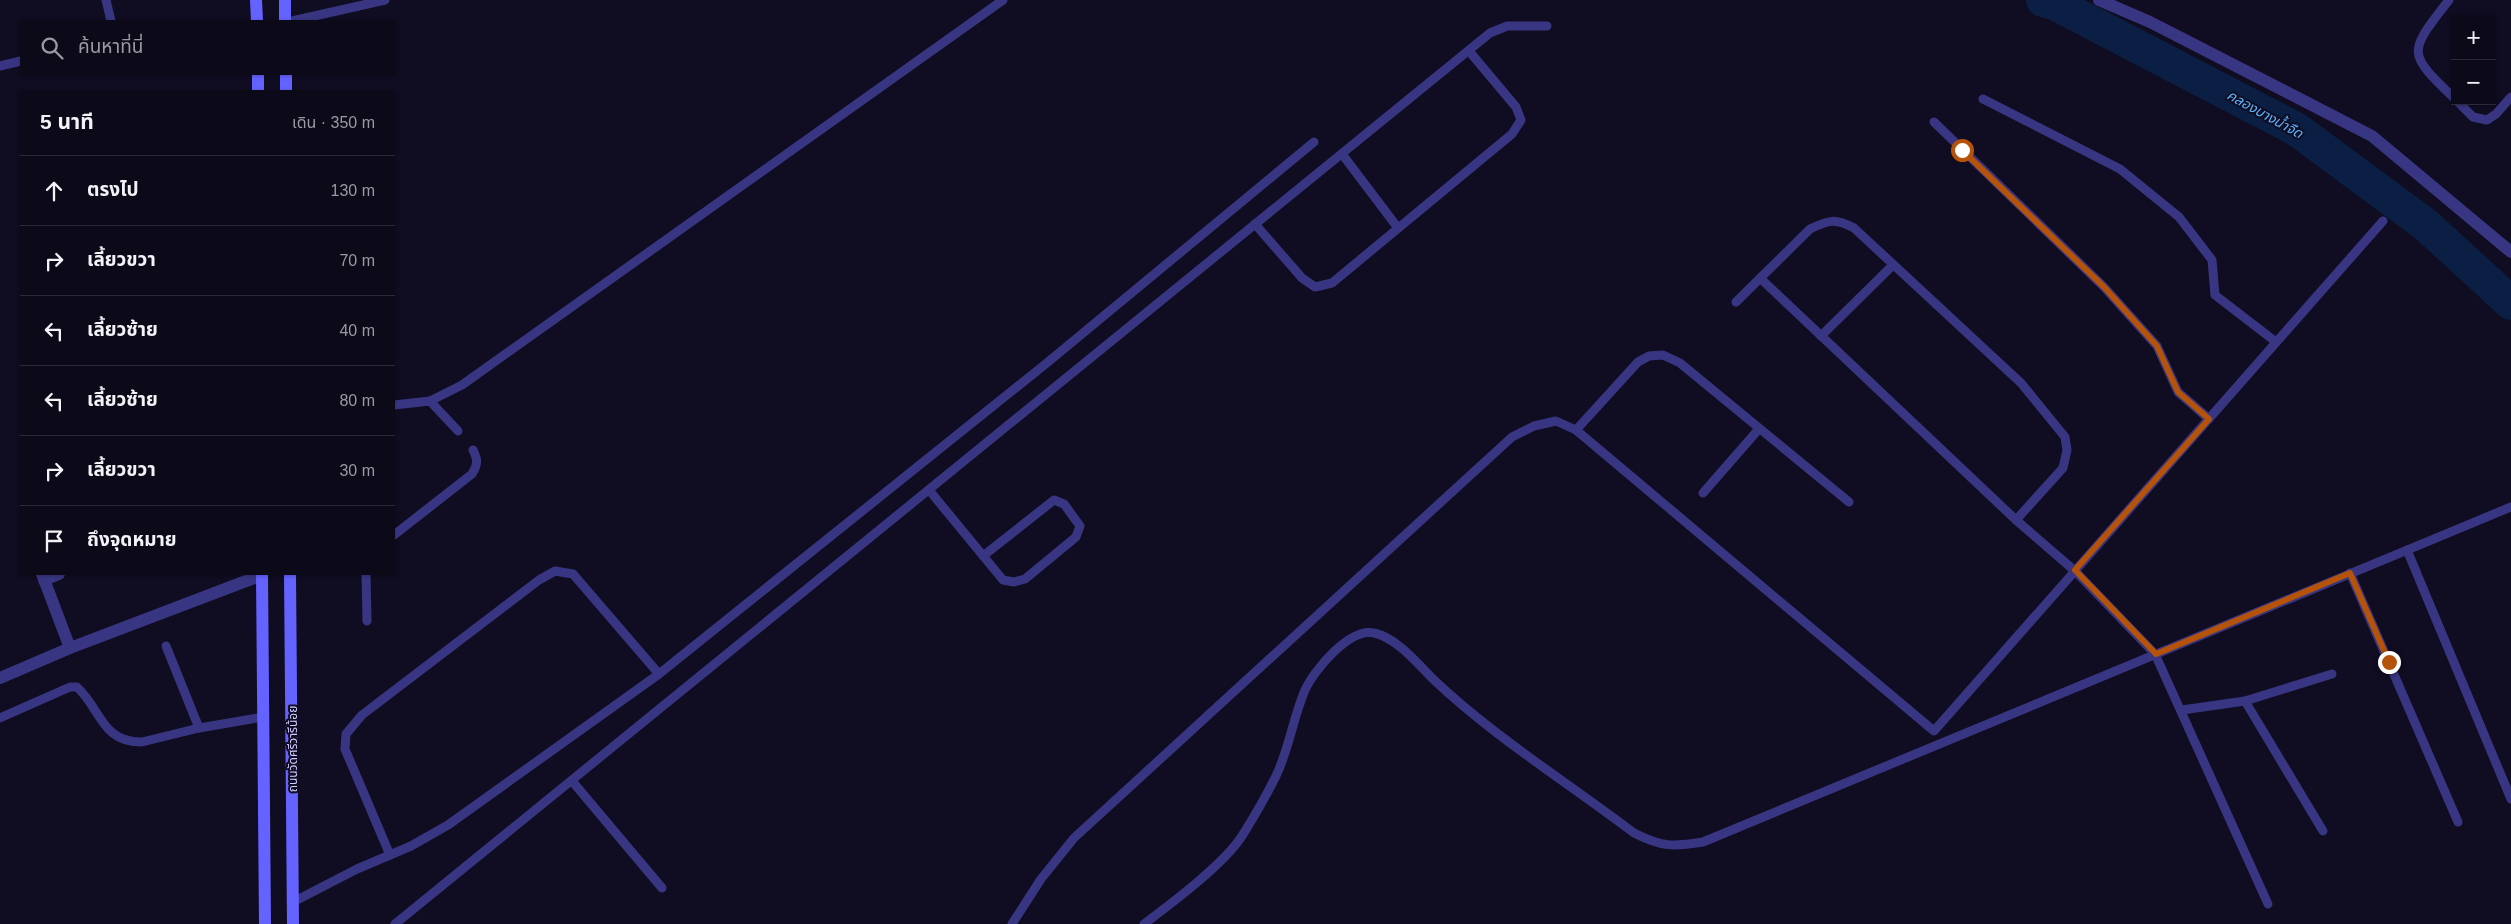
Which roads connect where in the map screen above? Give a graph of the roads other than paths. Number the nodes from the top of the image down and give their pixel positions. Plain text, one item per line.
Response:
1 (106, 0) edge
2 (256, 0) edge
3 (285, 0) edge
4 (385, 0) edge
5 (1003, 0) edge
6 (2098, 0) edge
7 (2449, 0) edge
8 (356, 3) edge
9 (111, 20) edge
10 (257, 20) edge
11 (285, 20) edge
12 (296, 20) edge
13 (1547, 26) dead end
14 (1469, 51) junction
15 (20, 62) edge
16 (0, 66) edge
17 (258, 75) edge
18 (286, 75) edge
19 (258, 90) edge
20 (286, 90) edge
21 (2451, 95) edge
22 (2511, 97) edge
23 (1983, 100) dead end
24 (2461, 105) edge
25 (1934, 122) dead end
26 (1314, 142) dead end
27 (1342, 154) junction
28 (2384, 221) dead end
29 (1255, 224) junction
30 (1398, 228) junction
31 (2511, 252) edge
32 (1893, 265) junction
33 (1760, 278) junction
34 (1736, 302) dead end
35 (1821, 336) junction
36 (2276, 342) junction
37 (430, 401) junction
38 (395, 405) edge
39 (2209, 419) junction
40 (1576, 430) junction
41 (1758, 430) junction
42 (458, 431) dead end
43 (473, 450) dead end
44 (929, 490) junction
45 (1703, 493) dead end
46 (1849, 502) dead end
47 (2511, 507) edge
48 (2016, 520) junction
49 (395, 534) edge
50 (2407, 550) junction
51 (983, 556) junction
52 (2075, 570) junction
53 (2350, 573) junction
54 (259, 575) edge
55 (262, 575) edge
56 (290, 575) edge
57 (366, 575) edge
58 (43, 577) edge
59 (367, 621) dead end
60 (166, 646) dead end
61 (70, 648) junction
62 (2156, 654) junction
63 (659, 674) junction
64 (2332, 674) dead end
65 (0, 678) edge
66 (2245, 701) junction
67 (2182, 710) junction
68 (263, 717) junction
69 (0, 718) edge
70 (199, 728) junction
71 (1934, 731) junction
72 (1938, 745) junction
73 (572, 781) junction
74 (2511, 799) edge
75 (2458, 822) dead end
76 (2323, 831) dead end
77 (390, 855) junction
78 (662, 888) dead end
79 (293, 902) junction
80 (2268, 904) dead end
81 (265, 924) edge
82 (293, 924) edge
83 (395, 924) edge
84 (1012, 924) edge
85 (1144, 924) edge

1 - 9 lane
2 - 10 main road
3 - 11 main road
4 - 8 lane
5 - 37 lane
6 - 31 street
7 - 21 lane
8 - 12 lane
13 - 14 lane
14 - 27 lane
14 - 30 lane
15 - 16 lane
17 - 19 main road
18 - 20 main road
22 - 24 lane
23 - 36 lane
25 - 39 lane
26 - 63 lane
27 - 29 lane
27 - 30 lane
28 - 36 lane
29 - 30 lane
29 - 44 lane
32 - 33 lane
32 - 35 lane
32 - 48 lane
33 - 34 lane
33 - 35 lane
35 - 48 lane
36 - 39 lane
37 - 38 lane
37 - 42 lane
39 - 52 lane
40 - 41 lane
40 - 71 lane
40 - 84 lane
41 - 45 lane
41 - 46 lane
43 - 49 lane
44 - 51 lane
44 - 73 lane
47 - 50 lane
48 - 52 lane
50 - 53 lane
50 - 74 lane
51 - 51 lane
52 - 62 lane
52 - 71 lane
53 - 62 lane
53 - 75 lane
54 - 61 street
55 - 68 main road
56 - 79 main road, ถนนวัดศรีวารีน้อย
57 - 59 lane
58 - 61 street
60 - 70 lane
61 - 65 street
62 - 67 lane
62 - 72 lane
63 - 77 lane
63 - 77 lane
64 - 66 lane
66 - 67 lane
66 - 76 lane
67 - 80 lane
68 - 70 lane
68 - 81 main road
69 - 70 lane
71 - 72 lane
72 - 85 lane
73 - 78 lane
73 - 83 lane
77 - 79 lane
79 - 82 main road, ถนนวัดศรีวารีน้อย

